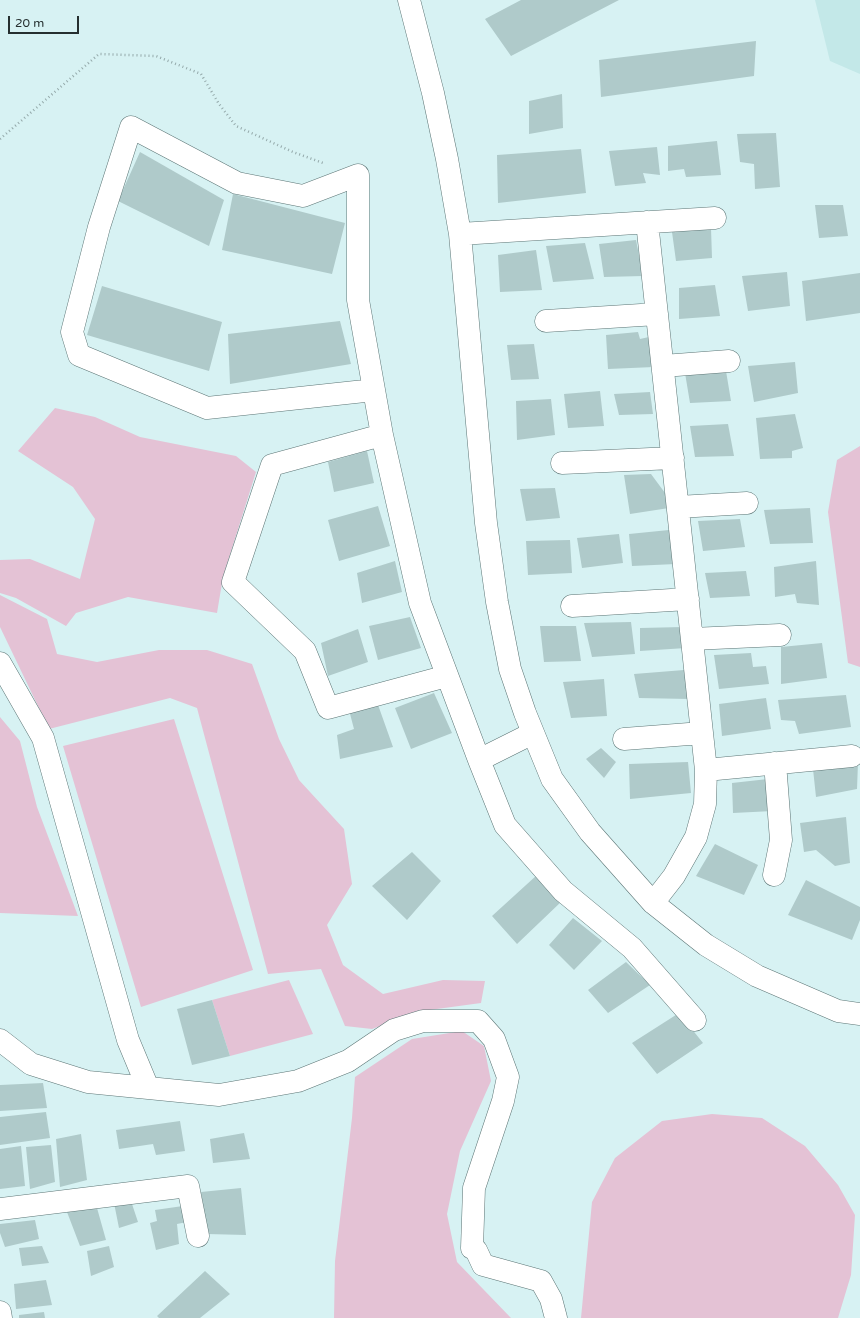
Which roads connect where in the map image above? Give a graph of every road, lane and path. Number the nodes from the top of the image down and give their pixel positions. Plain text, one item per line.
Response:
1 (409, 0) edge
2 (0, 139) edge
3 (358, 176) junction
4 (715, 218) dead end
5 (647, 222) junction
6 (460, 234) junction
7 (657, 314) junction
8 (546, 321) dead end
9 (729, 361) dead end
10 (663, 366) junction
11 (374, 390) junction
12 (382, 435) junction
13 (673, 458) junction
14 (562, 463) dead end
15 (747, 502) dead end
16 (678, 507) junction
17 (688, 599) junction
18 (572, 606) dead end
19 (780, 635) dead end
20 (692, 639) junction
21 (0, 663) edge
22 (447, 676) junction
23 (533, 732) junction
24 (702, 733) junction
25 (624, 739) dead end
26 (852, 756) dead end
27 (479, 760) junction
28 (775, 763) junction
29 (706, 770) junction
30 (774, 875) dead end
31 (653, 902) junction
32 (860, 1014) edge
33 (695, 1020) dead end
34 (0, 1040) edge
35 (148, 1088) junction
36 (0, 1209) edge
37 (198, 1236) dead end
38 (0, 1312) edge
39 (1, 1318) edge
40 (556, 1318) edge

1 - 6 street
2 - 3 path
3 - 11 street
3 - 11 street
4 - 5 street
5 - 6 street
5 - 7 street
6 - 23 street
7 - 8 street
7 - 10 street
9 - 10 street
10 - 13 street
11 - 12 street
12 - 22 street
12 - 22 street
13 - 14 street
13 - 16 street
15 - 16 street
16 - 17 street
17 - 18 street
17 - 20 street
19 - 20 street
20 - 24 street
21 - 35 street
22 - 27 street
23 - 27 street
23 - 31 street
24 - 25 street
24 - 29 street
26 - 28 street
27 - 33 street
28 - 29 street
28 - 30 street
29 - 31 street
31 - 32 street
34 - 35 street
35 - 40 street
36 - 37 street
38 - 39 street

